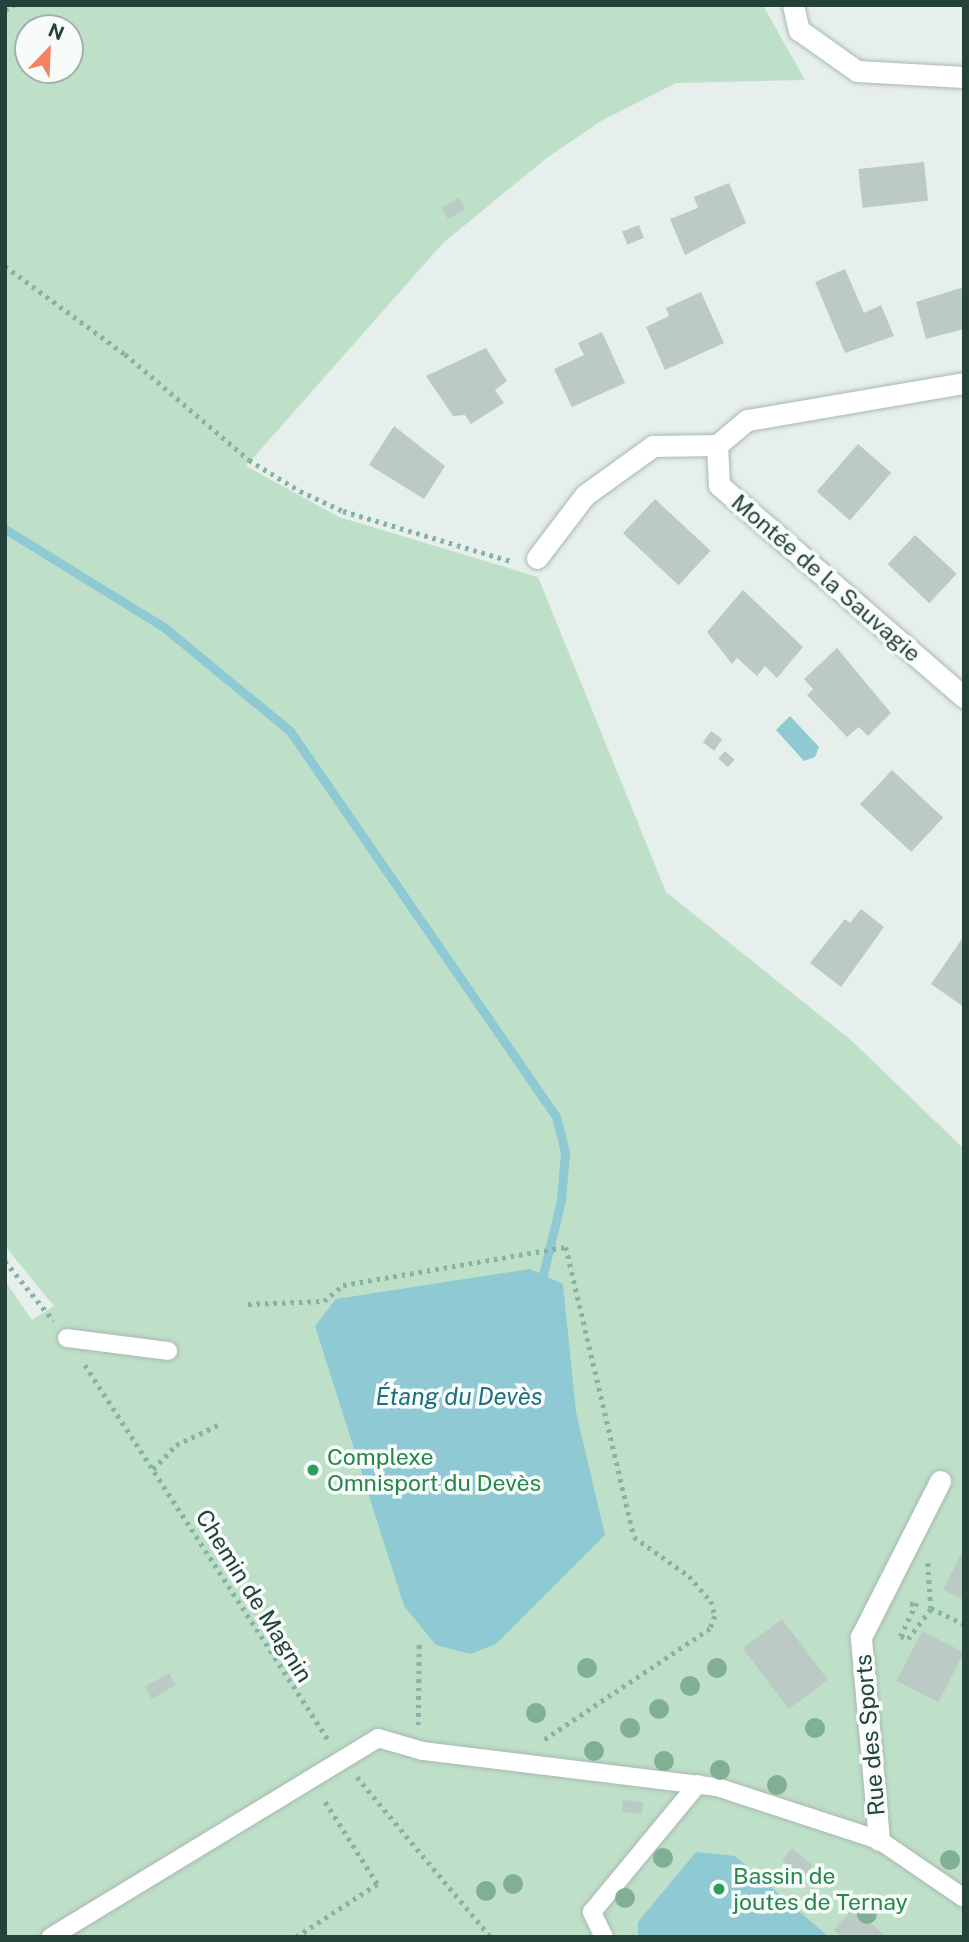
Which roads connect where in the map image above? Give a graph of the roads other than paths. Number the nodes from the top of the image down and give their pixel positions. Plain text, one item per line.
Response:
1 (793, 5) edge
2 (964, 77) edge
3 (964, 383) edge
4 (717, 445) junction
5 (537, 558) road end
6 (964, 697) edge
7 (67, 1338) road end
8 (168, 1351) dead end
9 (940, 1481) dead end
10 (698, 1784) junction
11 (879, 1840) junction
12 (964, 1898) edge
13 (51, 1937) edge
14 (604, 1937) edge

1 - 2 street
3 - 4 street
4 - 5 street
4 - 6 street, Montée de la Sauvagie
7 - 8 lane
9 - 11 street, Rue des Sports
10 - 11 lane
10 - 13 lane
10 - 14 lane
11 - 12 lane

